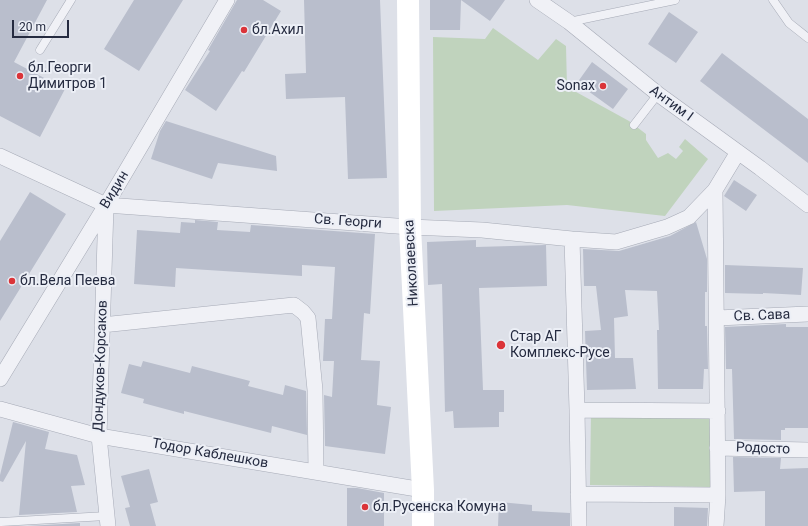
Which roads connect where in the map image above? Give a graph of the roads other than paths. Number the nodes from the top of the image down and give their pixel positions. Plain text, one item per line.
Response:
1 (71, 0) edge
2 (227, 0) edge
3 (408, 0) edge
4 (537, 0) edge
5 (675, 0) edge
6 (773, 0) edge
7 (568, 22) junction
8 (808, 38) edge
9 (40, 50) dead end
10 (658, 94) junction
11 (634, 126) dead end
12 (738, 152) junction
13 (0, 156) edge
14 (715, 190) junction
15 (106, 205) junction
16 (808, 205) edge
17 (688, 217) junction
18 (716, 218) junction
19 (410, 227) junction
20 (572, 239) junction
21 (808, 314) edge
22 (717, 318) junction
23 (102, 325) junction
24 (0, 379) edge
25 (0, 410) edge
26 (577, 410) junction
27 (718, 411) junction
28 (99, 436) junction
29 (717, 448) junction
30 (808, 450) edge
31 (316, 472) junction
32 (423, 490) junction
33 (578, 494) junction
34 (718, 495) junction
35 (107, 521) edge
36 (0, 524) edge
37 (423, 526) edge
38 (579, 526) edge
39 (716, 526) edge

1 - 9 lane
2 - 15 street, Видин
3 - 19 main road, Николаевска
4 - 7 street, Антим I
5 - 7 lane
6 - 8 lane
7 - 10 street, Антим I
10 - 11 lane
10 - 12 street, Антим I
12 - 14 street, Св. Георги
12 - 16 street, Антим I
13 - 15 street, Св. Георги
14 - 17 street, Св. Георги
14 - 18 street
15 - 19 street, Св. Георги
15 - 23 street, Дондуков-Корсаков
15 - 24 street, Видин
17 - 18 street
17 - 20 street, Св. Георги
18 - 22 street
19 - 20 street, Св. Георги
19 - 32 main road, Николаевска
20 - 26 street
21 - 22 street, Св. Сава
22 - 27 street
23 - 28 street, Дондуков-Корсаков
23 - 31 street
25 - 28 street, Тодор Каблешков
26 - 27 street
26 - 33 street
27 - 29 street
28 - 31 street, Тодор Каблешков
28 - 35 street, Дондуков-Корсаков
29 - 30 street, Родосто
29 - 34 street
31 - 32 street, Тодор Каблешков
32 - 37 main road, Николаевска
33 - 34 street
33 - 38 street
34 - 39 street
35 - 36 lane

